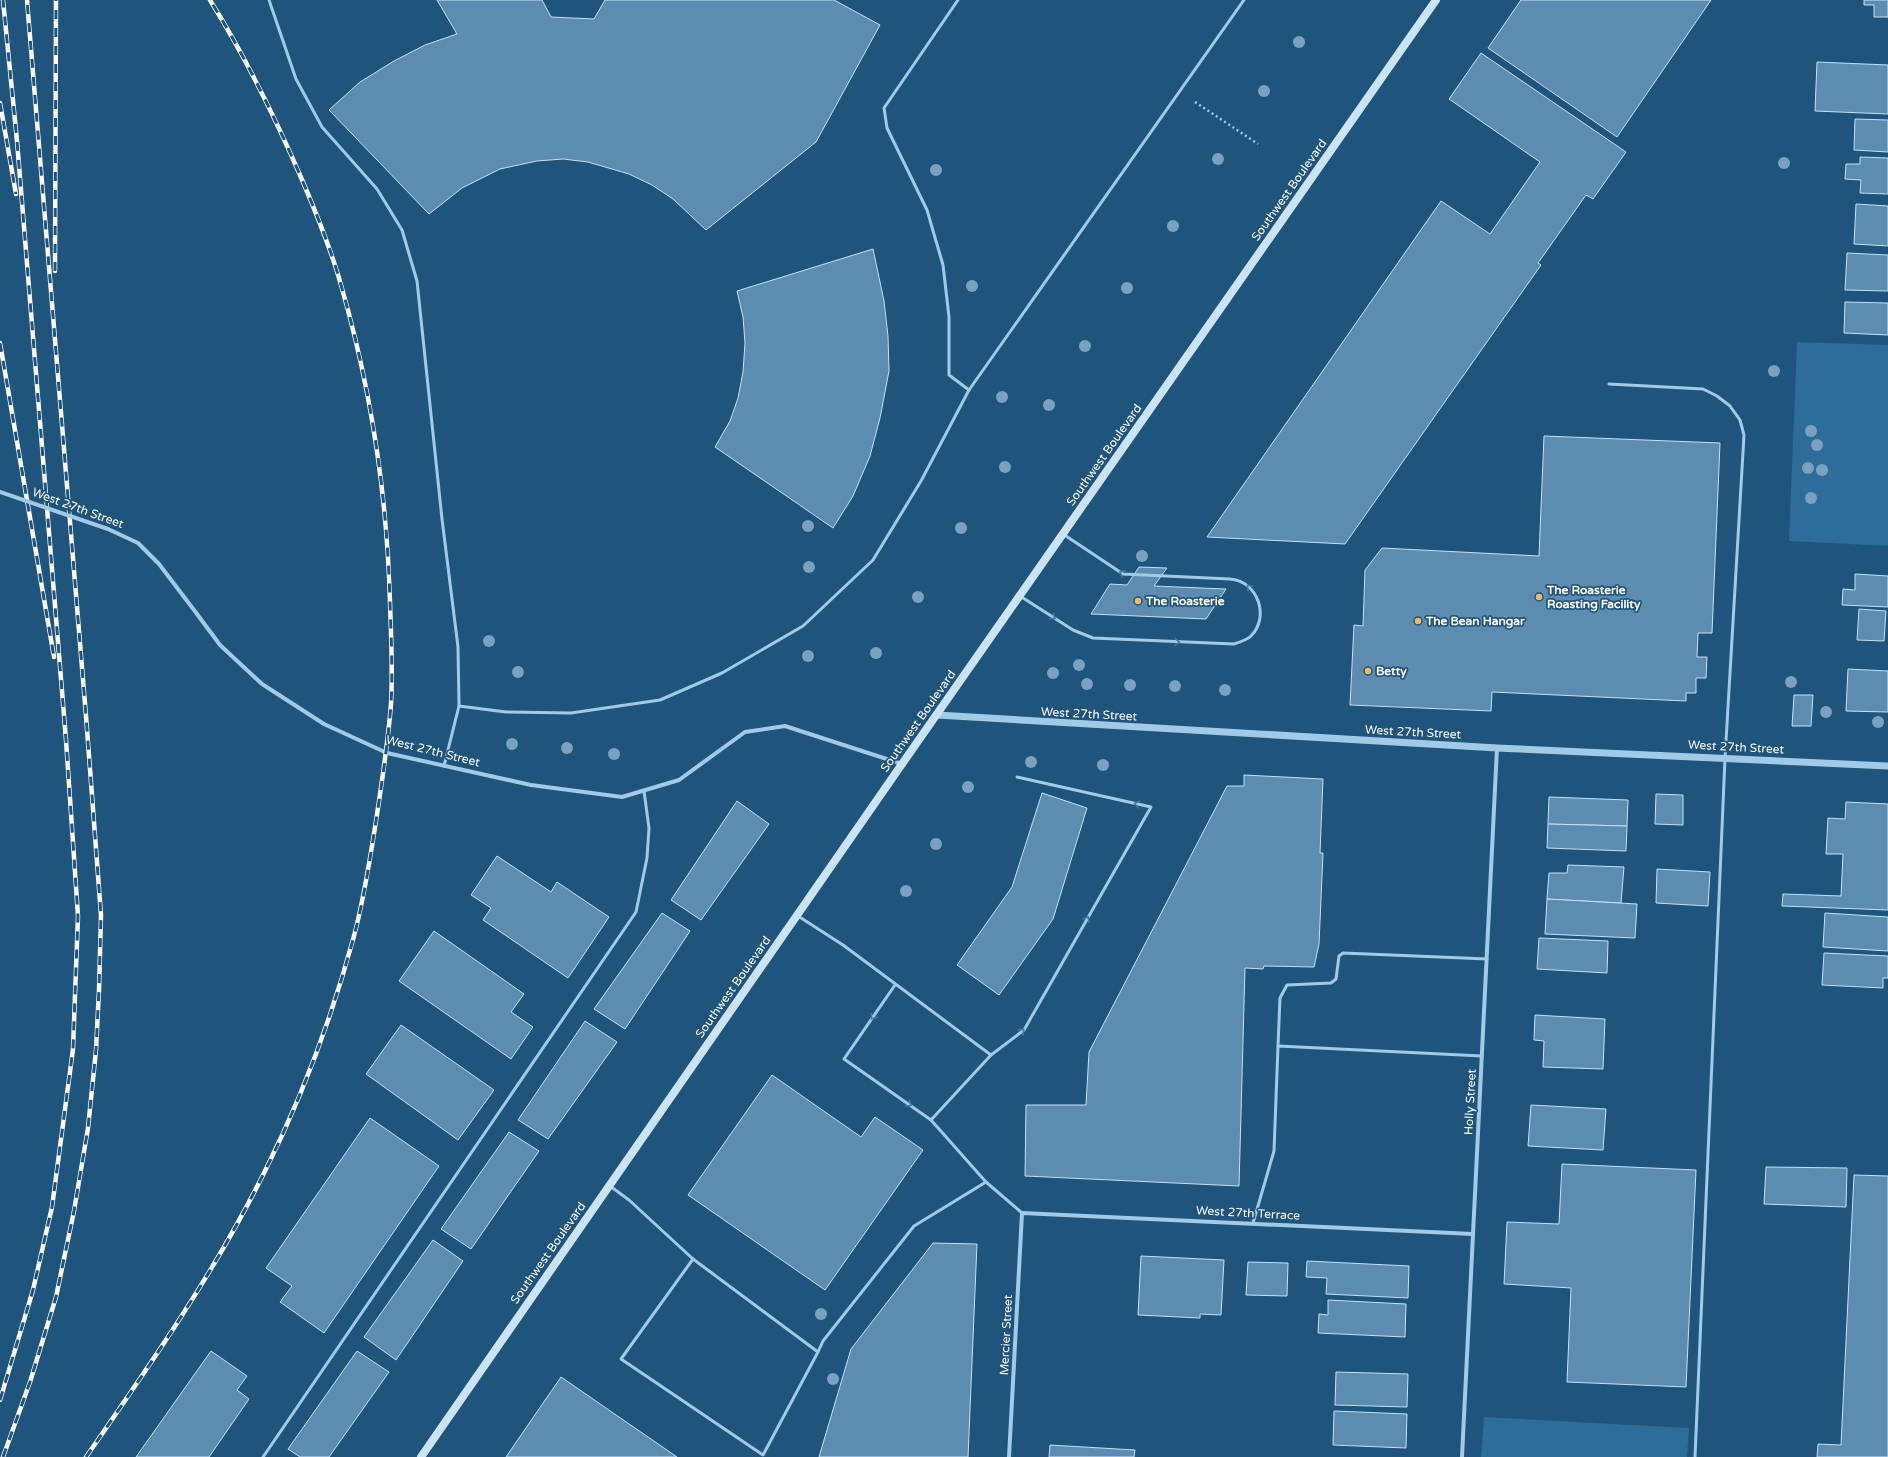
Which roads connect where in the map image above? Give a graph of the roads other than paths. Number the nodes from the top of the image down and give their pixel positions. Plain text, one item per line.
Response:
1 (269, 0) edge
2 (958, 0) edge
3 (1244, 0) edge
4 (1436, 0) edge
5 (1609, 384) dead end
6 (969, 390) junction
7 (0, 492) edge
8 (1064, 534) junction
9 (1020, 596) junction
10 (459, 706) junction
11 (937, 716) junction
12 (1497, 748) junction
13 (1725, 758) junction
14 (902, 764) junction
15 (444, 766) junction
16 (1888, 766) edge
17 (1017, 776) dead end
18 (644, 791) junction
19 (796, 915) junction
20 (1487, 959) junction
21 (895, 985) junction
22 (1278, 1046) junction
23 (991, 1055) junction
24 (1482, 1056) junction
25 (931, 1120) junction
26 (986, 1182) junction
27 (610, 1186) junction
28 (1022, 1213) junction
29 (1253, 1223) junction
30 (1473, 1234) junction
31 (693, 1259) junction
32 (818, 1352) junction
33 (263, 1457) edge
34 (421, 1457) edge
35 (1010, 1457) edge
36 (1462, 1457) edge
37 (1695, 1457) edge

1 - 10 lane
2 - 6 lane
3 - 6 lane
4 - 8 main road, Southwest Boulevard
5 - 13 lane
6 - 10 lane
7 - 15 street, West 27th Street, bridge
8 - 9 main road, Southwest Boulevard
9 -> 8 lane
9 - 11 main road, Southwest Boulevard
10 - 15 lane
11 - 12 street, West 27th Street
11 - 14 main road, Southwest Boulevard
12 - 13 street, West 27th Street
12 - 20 street, Holly Street
13 - 16 street, West 27th Street
13 - 37 lane
14 - 18 street, West 27th Street
14 - 19 main road, Southwest Boulevard
15 - 18 street, West 27th Street
23 -> 17 lane
18 - 33 lane
19 - 21 lane
19 - 27 main road, Southwest Boulevard
20 - 22 lane
20 - 24 street, Holly Street
21 - 23 lane
21 -> 25 lane
22 - 24 lane
22 - 29 lane
23 - 25 lane
24 - 30 street, Holly Street
25 - 26 lane
26 - 28 lane
26 - 32 lane
27 - 31 lane
27 - 34 main road, Southwest Boulevard
28 - 29 street, West 27th Terrace
28 - 35 street, Mercier Street
29 - 30 street, West 27th Terrace
30 - 36 street, Holly Street
31 - 32 lane
31 - 32 lane

